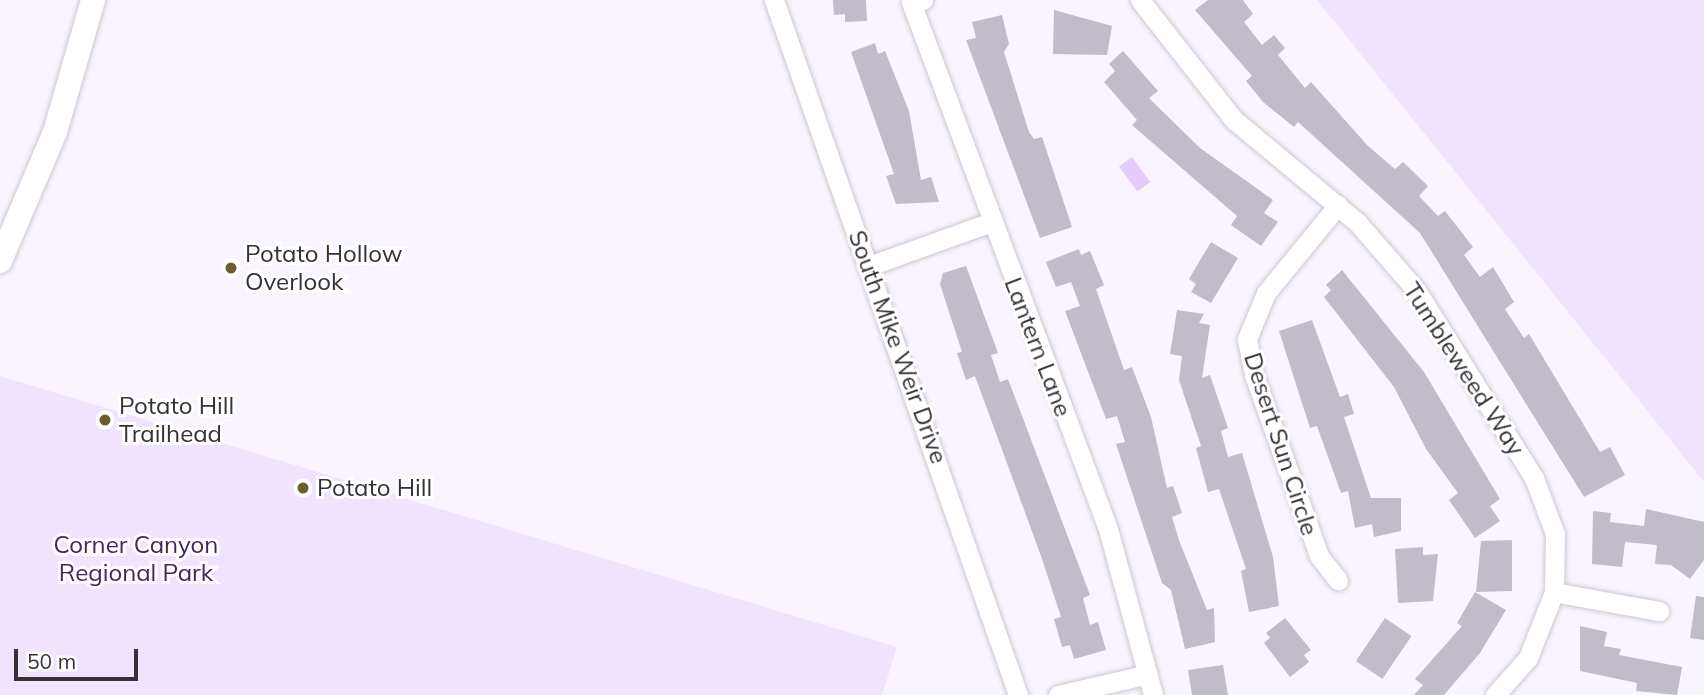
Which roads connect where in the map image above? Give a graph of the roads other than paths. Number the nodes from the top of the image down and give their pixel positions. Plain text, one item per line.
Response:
1 (93, 0) edge
2 (774, 0) edge
3 (1140, 0) edge
4 (917, 1) edge
5 (1338, 205) junction
6 (991, 222) junction
7 (0, 261) edge
8 (869, 266) junction
9 (1338, 580) dead end
10 (1554, 592) junction
11 (1659, 611) dead end
12 (1148, 674) junction
13 (1018, 695) edge
14 (1058, 695) edge
15 (1153, 695) edge
16 (1495, 695) edge

1 - 7 main road
2 - 8 street, South Mike Weir Drive
3 - 5 street, Tumbleweed Way
4 - 6 street, Lantern Lane
5 - 9 street, Desert Sun Circle
5 - 10 street, Tumbleweed Way
6 - 8 street
6 - 12 street, Lantern Lane
8 - 13 street, South Mike Weir Drive
10 - 11 street
10 - 16 street, Tumbleweed Way
12 - 14 street
12 - 15 street, Lantern Lane

